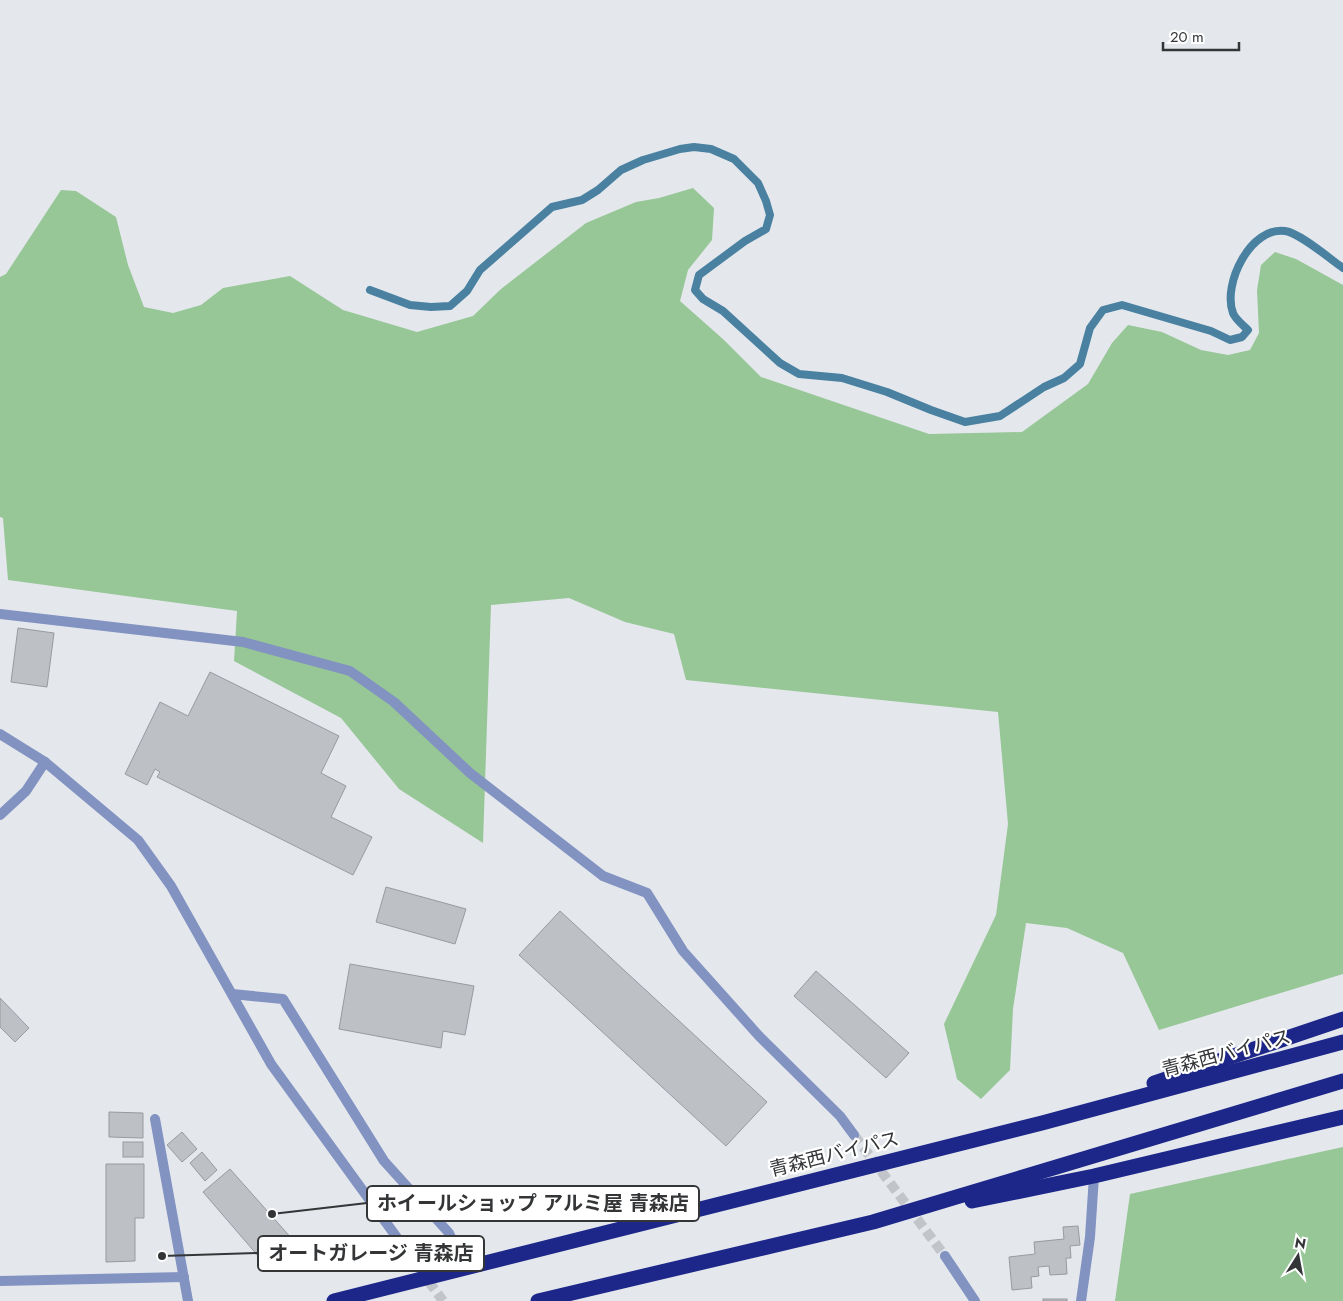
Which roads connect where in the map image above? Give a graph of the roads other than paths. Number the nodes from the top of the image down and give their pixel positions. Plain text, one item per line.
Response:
1 (0, 614) edge
2 (0, 734) edge
3 (44, 762) junction
4 (0, 814) edge
5 (232, 994) junction
6 (1343, 1020) edge
7 (1343, 1042) edge
8 (1343, 1081) edge
9 (1343, 1117) edge
10 (154, 1119) dead end
11 (1042, 1123) junction
12 (854, 1135) tunnel mouth
13 (1094, 1176) junction
14 (873, 1222) junction
15 (945, 1256) tunnel mouth
16 (411, 1257) tunnel mouth
17 (465, 1268) junction
18 (184, 1277) junction
19 (0, 1281) edge
20 (188, 1301) edge
21 (334, 1301) edge
22 (538, 1301) edge
23 (976, 1301) edge
24 (1081, 1301) edge

1 - 12 street
2 - 3 street
3 - 4 street
3 - 5 street
5 - 16 street
5 - 17 street
6 - 11 highway
7 - 11 highway, 青森西バイパス
8 - 14 highway
9 - 13 highway
10 - 18 street
11 - 17 highway, 青森西バイパス
13 - 14 highway
13 - 24 street
14 - 22 highway
15 - 23 street
17 - 21 highway, 青森西バイパス
18 - 19 street
18 - 20 street

